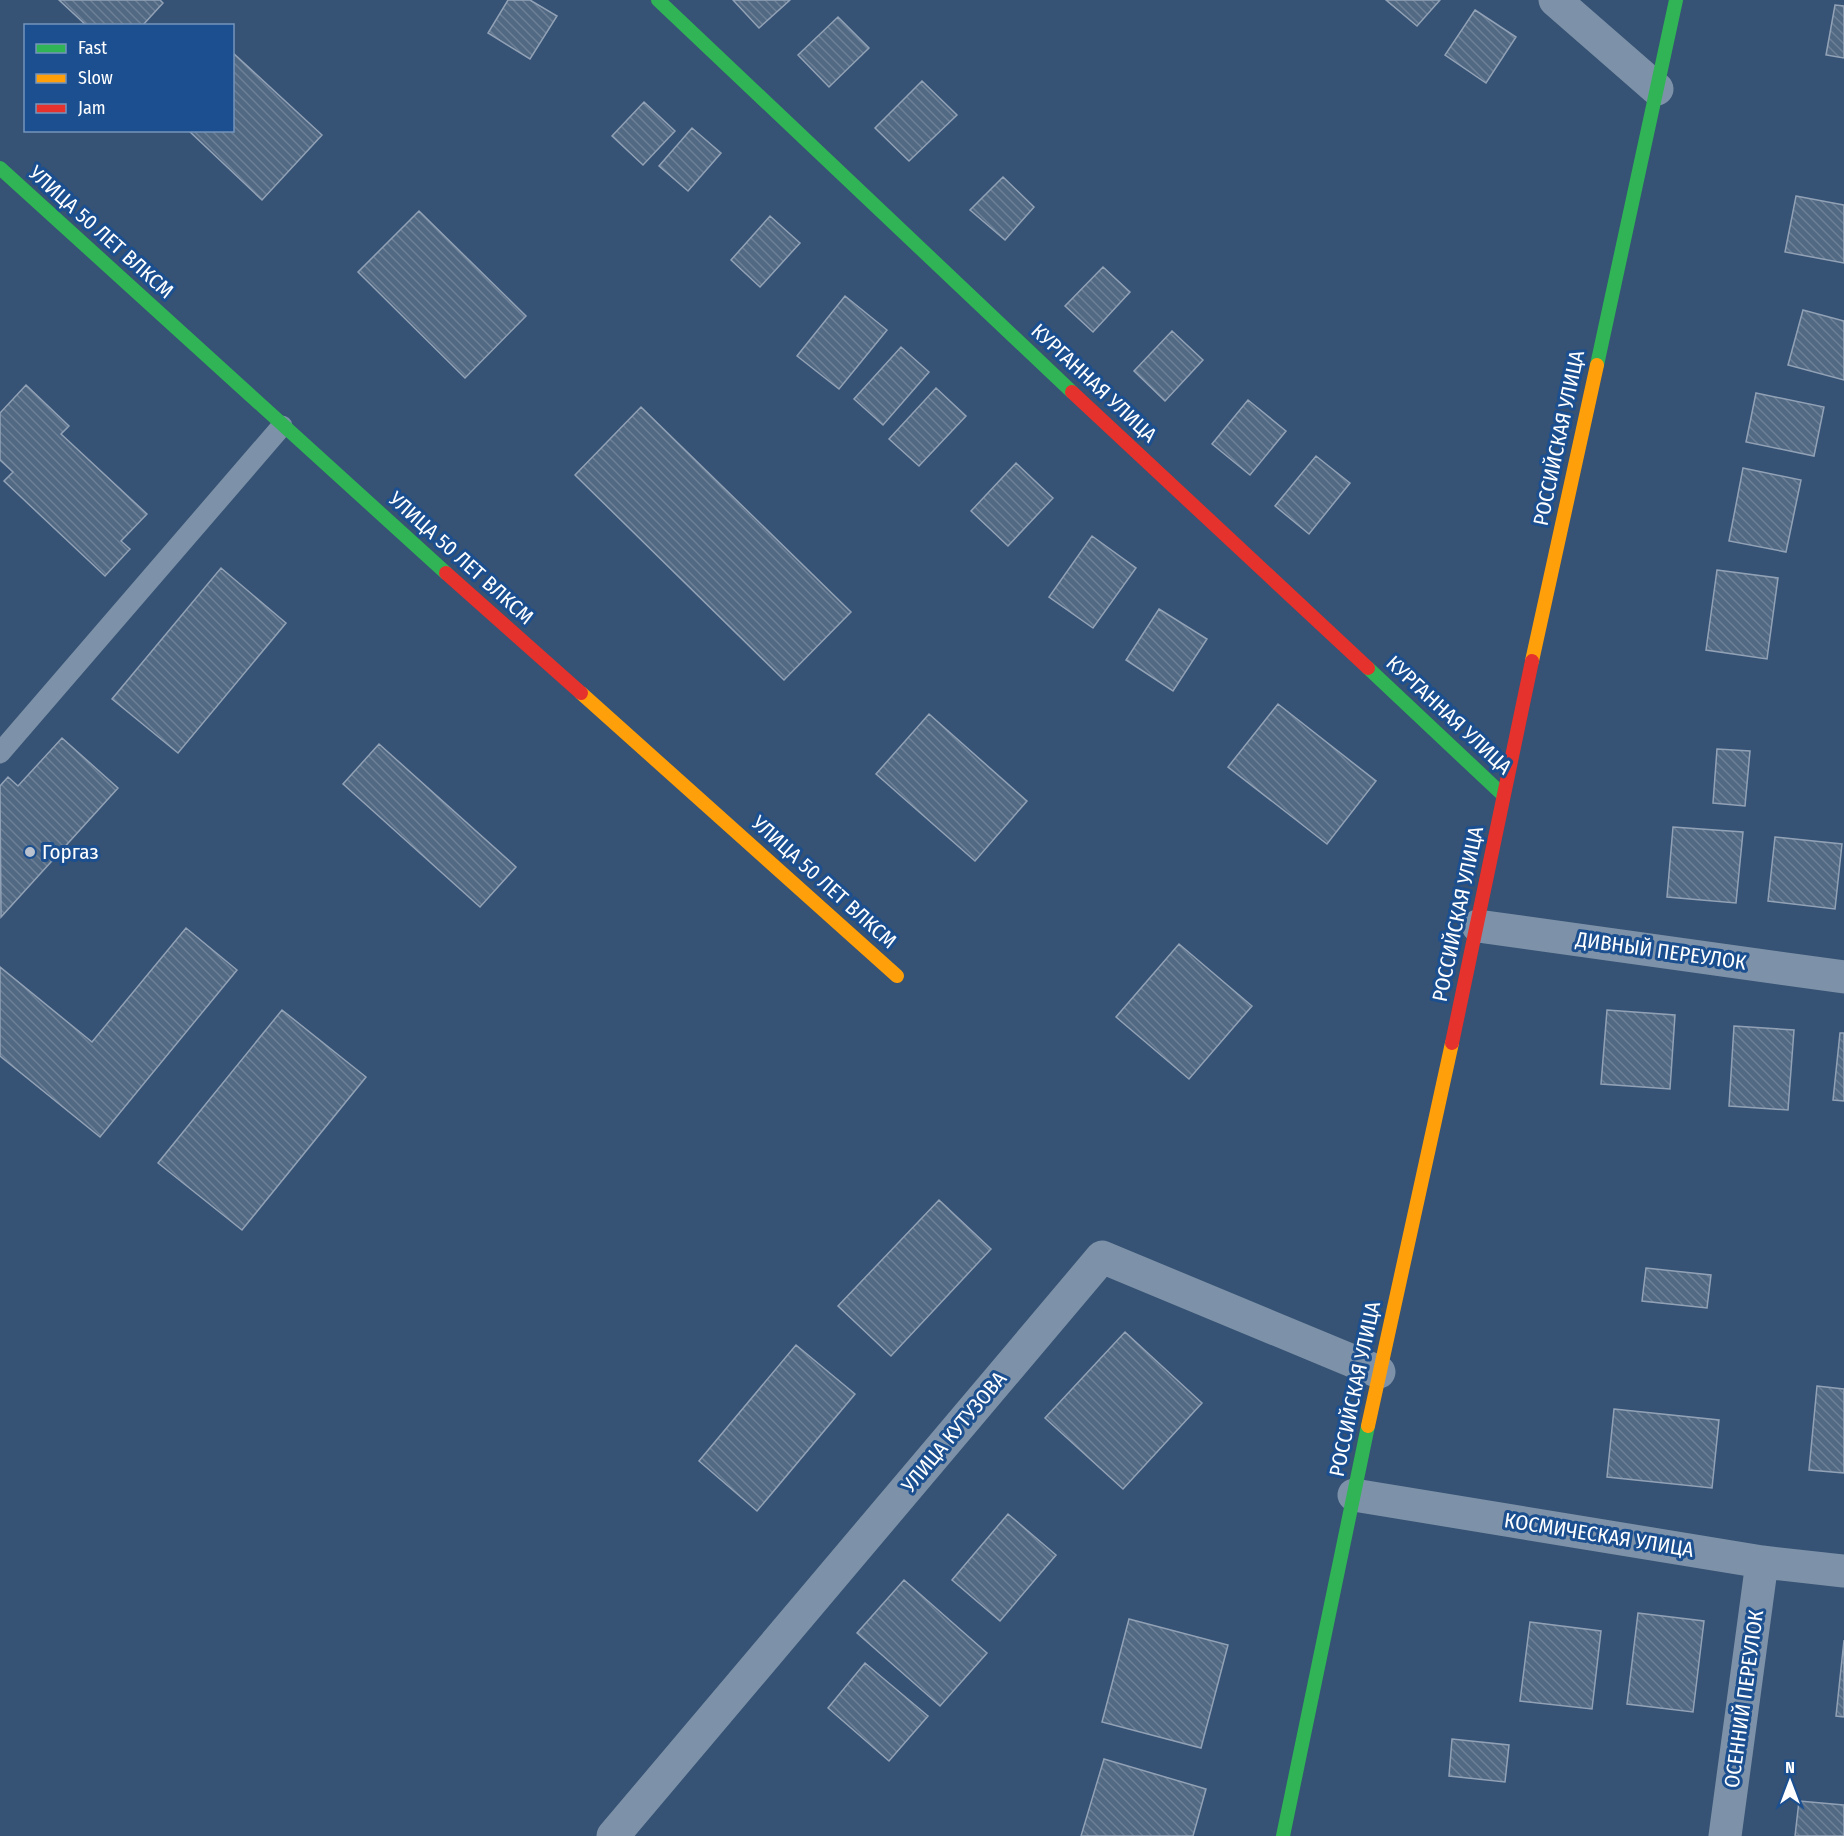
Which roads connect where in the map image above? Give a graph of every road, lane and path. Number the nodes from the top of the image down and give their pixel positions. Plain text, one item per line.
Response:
1 (658, 0) edge
2 (1555, 0) edge
3 (1676, 0) edge
4 (1657, 89) junction
5 (0, 168) edge
6 (282, 426) junction
7 (0, 753) edge
8 (1503, 795) junction
9 (1478, 926) junction
10 (897, 976) dead end
11 (1844, 976) edge
12 (1379, 1372) junction
13 (1354, 1495) junction
14 (1762, 1562) junction
15 (1844, 1571) edge
16 (613, 1836) edge
17 (1283, 1836) edge
18 (1725, 1836) edge

1 - 8 street, КУРГАННАЯ УЛИЦА
2 - 4 street
3 - 4 street, РОССИЙСКАЯ УЛИЦА
4 - 8 street, РОССИЙСКАЯ УЛИЦА
5 - 6 street, УЛИЦА 50 ЛЕТ ВЛКСМ
6 - 7 lane
6 - 10 street, УЛИЦА 50 ЛЕТ ВЛКСМ
8 - 9 street, РОССИЙСКАЯ УЛИЦА
9 - 11 street, ДИВНЫЙ ПЕРЕУЛОК
9 - 12 street, РОССИЙСКАЯ УЛИЦА
12 - 13 street, РОССИЙСКАЯ УЛИЦА
12 - 16 street, УЛИЦА КУТУЗОВА
13 - 14 street, КОСМИЧЕСКАЯ УЛИЦА
13 - 17 street, РОССИЙСКАЯ УЛИЦА
14 - 15 street, КОСМИЧЕСКАЯ УЛИЦА
14 - 18 street, ОСЕННИЙ ПЕРЕУЛОК

